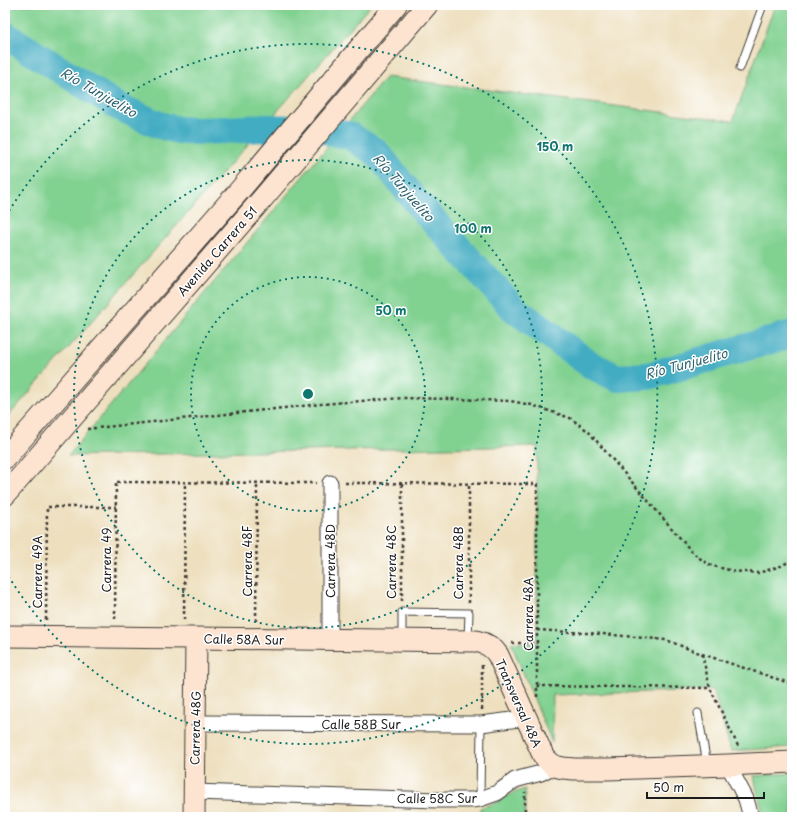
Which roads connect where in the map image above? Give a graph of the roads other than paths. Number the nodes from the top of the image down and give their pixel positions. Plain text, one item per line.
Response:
1 (396, 5) edge
2 (763, 5) edge
3 (425, 6) edge
4 (740, 68) dead end
5 (5, 458) edge
6 (330, 483) dead end
7 (5, 495) edge
8 (402, 612) joint
9 (5, 636) edge
10 (190, 639) junction
11 (330, 640) junction
12 (402, 641) junction
13 (475, 642) junction
14 (698, 713) dead end
15 (526, 718) junction
16 (195, 723) junction
17 (482, 724) junction
18 (792, 762) edge
19 (738, 765) junction
20 (554, 766) junction
21 (707, 766) junction
22 (194, 792) junction
23 (480, 799) junction
24 (194, 817) edge
25 (751, 817) edge

1 - 5 main road, Avenida Carrera 51
2 - 4 lane
3 - 7 main road, Avenida Carrera 51
6 - 11 street, Carrera 48D
8 - 12 lane, Carrera 48C
8 - 13 lane, Carrera 48B
9 - 10 main road, Calle 58A Sur
10 - 11 main road, Calle 58A Sur
10 - 16 main road, Carrera 48G
11 - 12 main road, Calle 58A Sur
12 - 13 main road, Calle 58A Sur
13 - 15 main road, Transversal 48A
14 - 21 lane
15 - 17 street, Calle 58B Sur
15 - 20 main road, Transversal 48A
16 - 17 street, Calle 58B Sur
16 - 22 main road, Carrera 48G
17 - 23 lane
18 - 19 main road
19 - 21 main road
19 - 25 street
20 - 21 main road
20 - 23 street, Calle 58C Sur
22 - 23 street, Calle 58C Sur
22 - 24 main road, Carrera 48G

